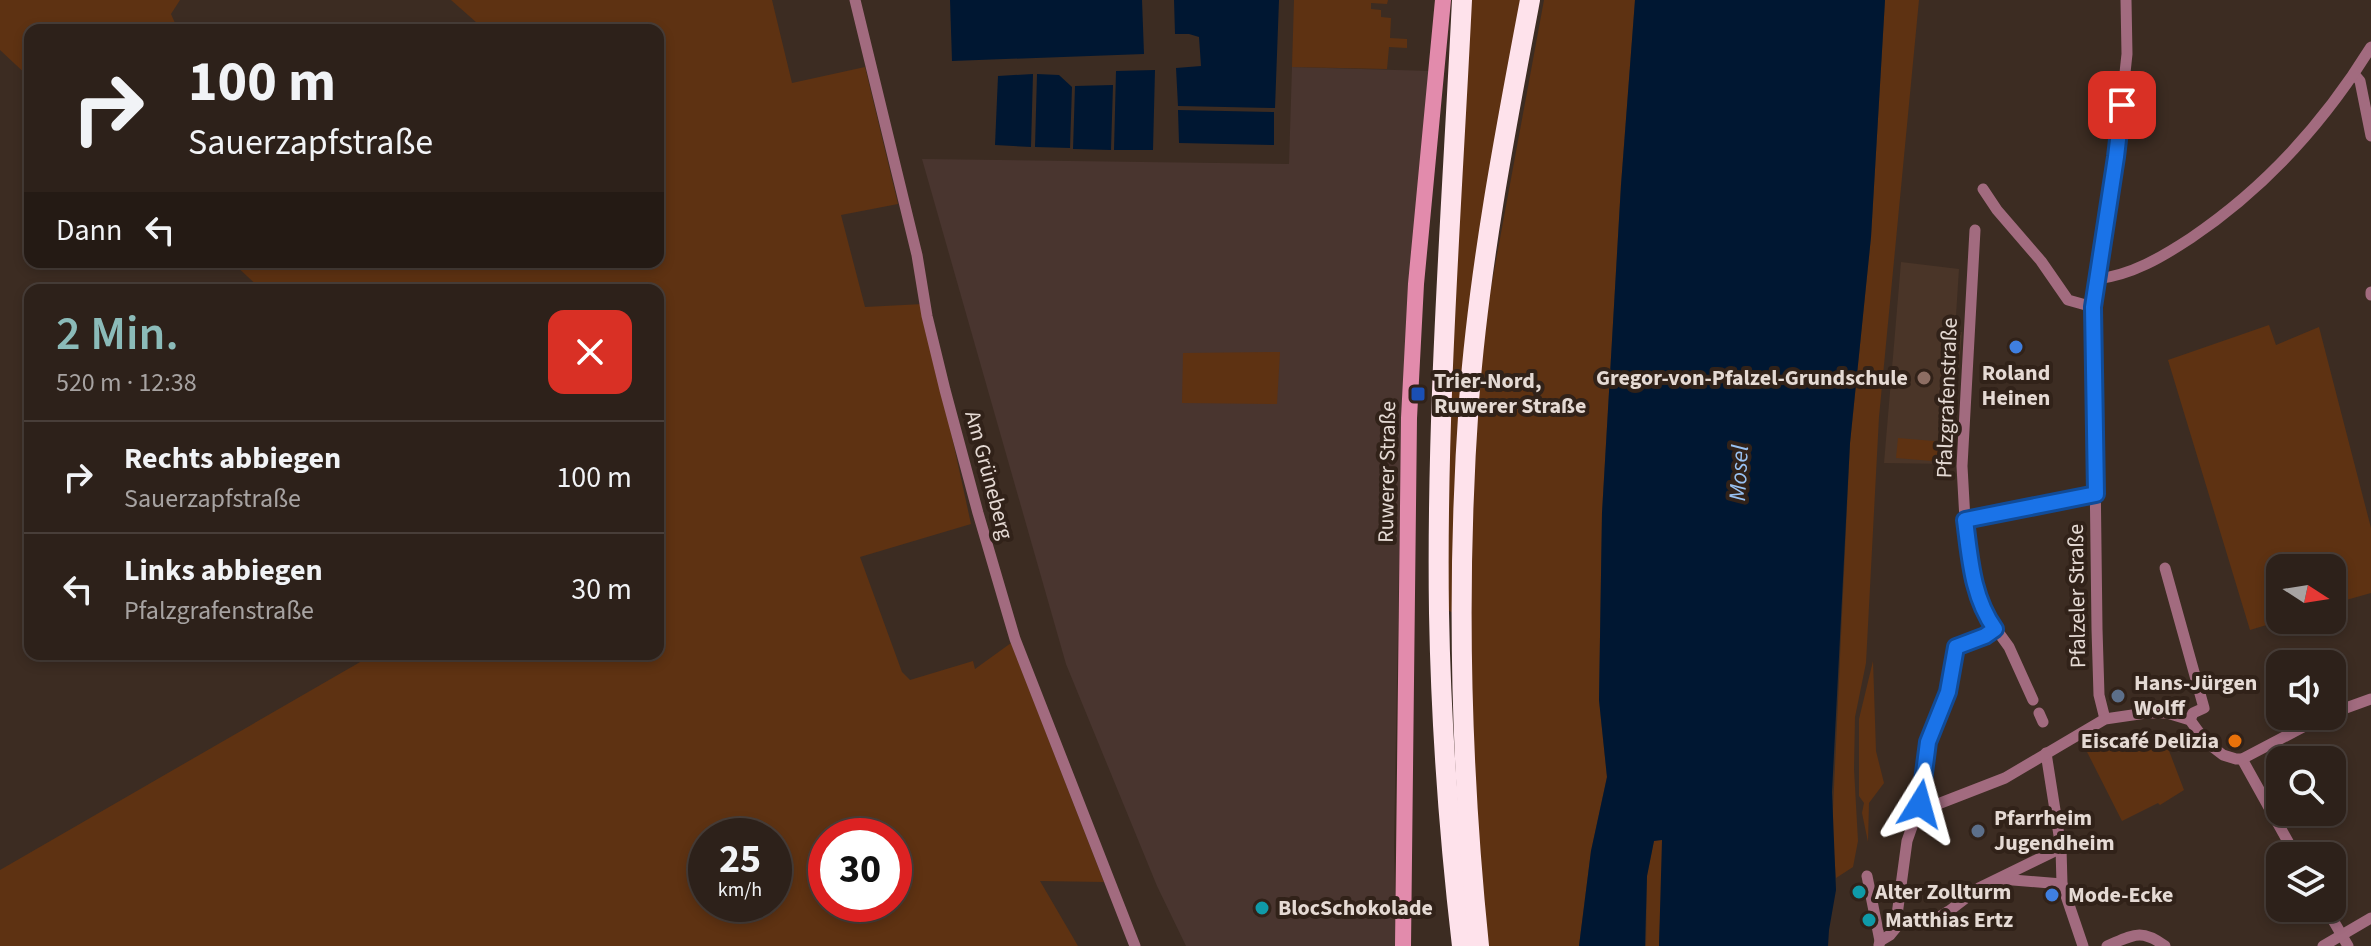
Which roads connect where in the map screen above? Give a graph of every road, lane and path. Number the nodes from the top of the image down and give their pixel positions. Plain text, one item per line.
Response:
1 (855, 0) edge
2 (1443, 0) edge
3 (1462, 0) edge
4 (1530, 0) edge
5 (2126, 0) edge
6 (2371, 47) edge
7 (2354, 74) junction
8 (2371, 136) edge
9 (1983, 189) dead end
10 (1975, 230) dead end
11 (2097, 279) junction
12 (2093, 307) junction
13 (2096, 494) junction
14 (1965, 520) junction
15 (2165, 568) dead end
16 (1995, 629) junction
17 (2371, 699) edge
18 (2033, 700) dead end
19 (2346, 708) edge
20 (2105, 719) junction
21 (2190, 720) junction
22 (2297, 730) edge
23 (2046, 753) junction
24 (2242, 759) junction
25 (1920, 804) junction
26 (2288, 842) edge
27 (2061, 848) junction
28 (1867, 876) dead end
29 (2001, 879) junction
30 (2062, 884) junction
31 (2371, 918) edge
32 (2335, 922) edge
33 (1899, 924) junction
34 (2342, 934) junction
35 (1886, 942) edge
36 (1135, 946) edge
37 (1403, 946) edge
38 (1462, 946) edge
39 (1479, 946) edge
40 (2083, 946) edge
41 (2107, 946) edge
42 (2165, 946) edge
43 (2323, 946) edge
44 (2348, 946) edge

1 - 36 street, Am Grüneberg
2 - 37 main road, Ruwerer Straße
3 - 38 highway
4 - 39 highway
5 - 11 street, Pfalzeler Straße
6 - 7 street
7 - 8 street
7 - 11 street
9 - 12 street
10 - 14 street, Pfalzgrafenstraße
11 - 12 street, Pfalzeler Straße
12 - 13 street, Pfalzeler Straße
13 - 14 street
13 - 20 street, Pfalzeler Straße
14 - 16 street, Pfalzgrafenstraße
15 - 21 street
16 - 18 street, Pfalzgrafenstraße
16 - 25 street
17 - 19 street
20 - 21 street
20 - 23 street
21 - 24 street
22 - 24 street
23 - 25 street
23 - 27 street
24 - 26 street
25 - 33 street
27 - 29 street
27 - 30 street
28 - 35 street
29 - 30 street
29 - 33 street
30 - 40 street
31 - 34 street
32 - 34 street
33 - 35 street
34 - 43 street
34 - 44 street
41 - 42 street

